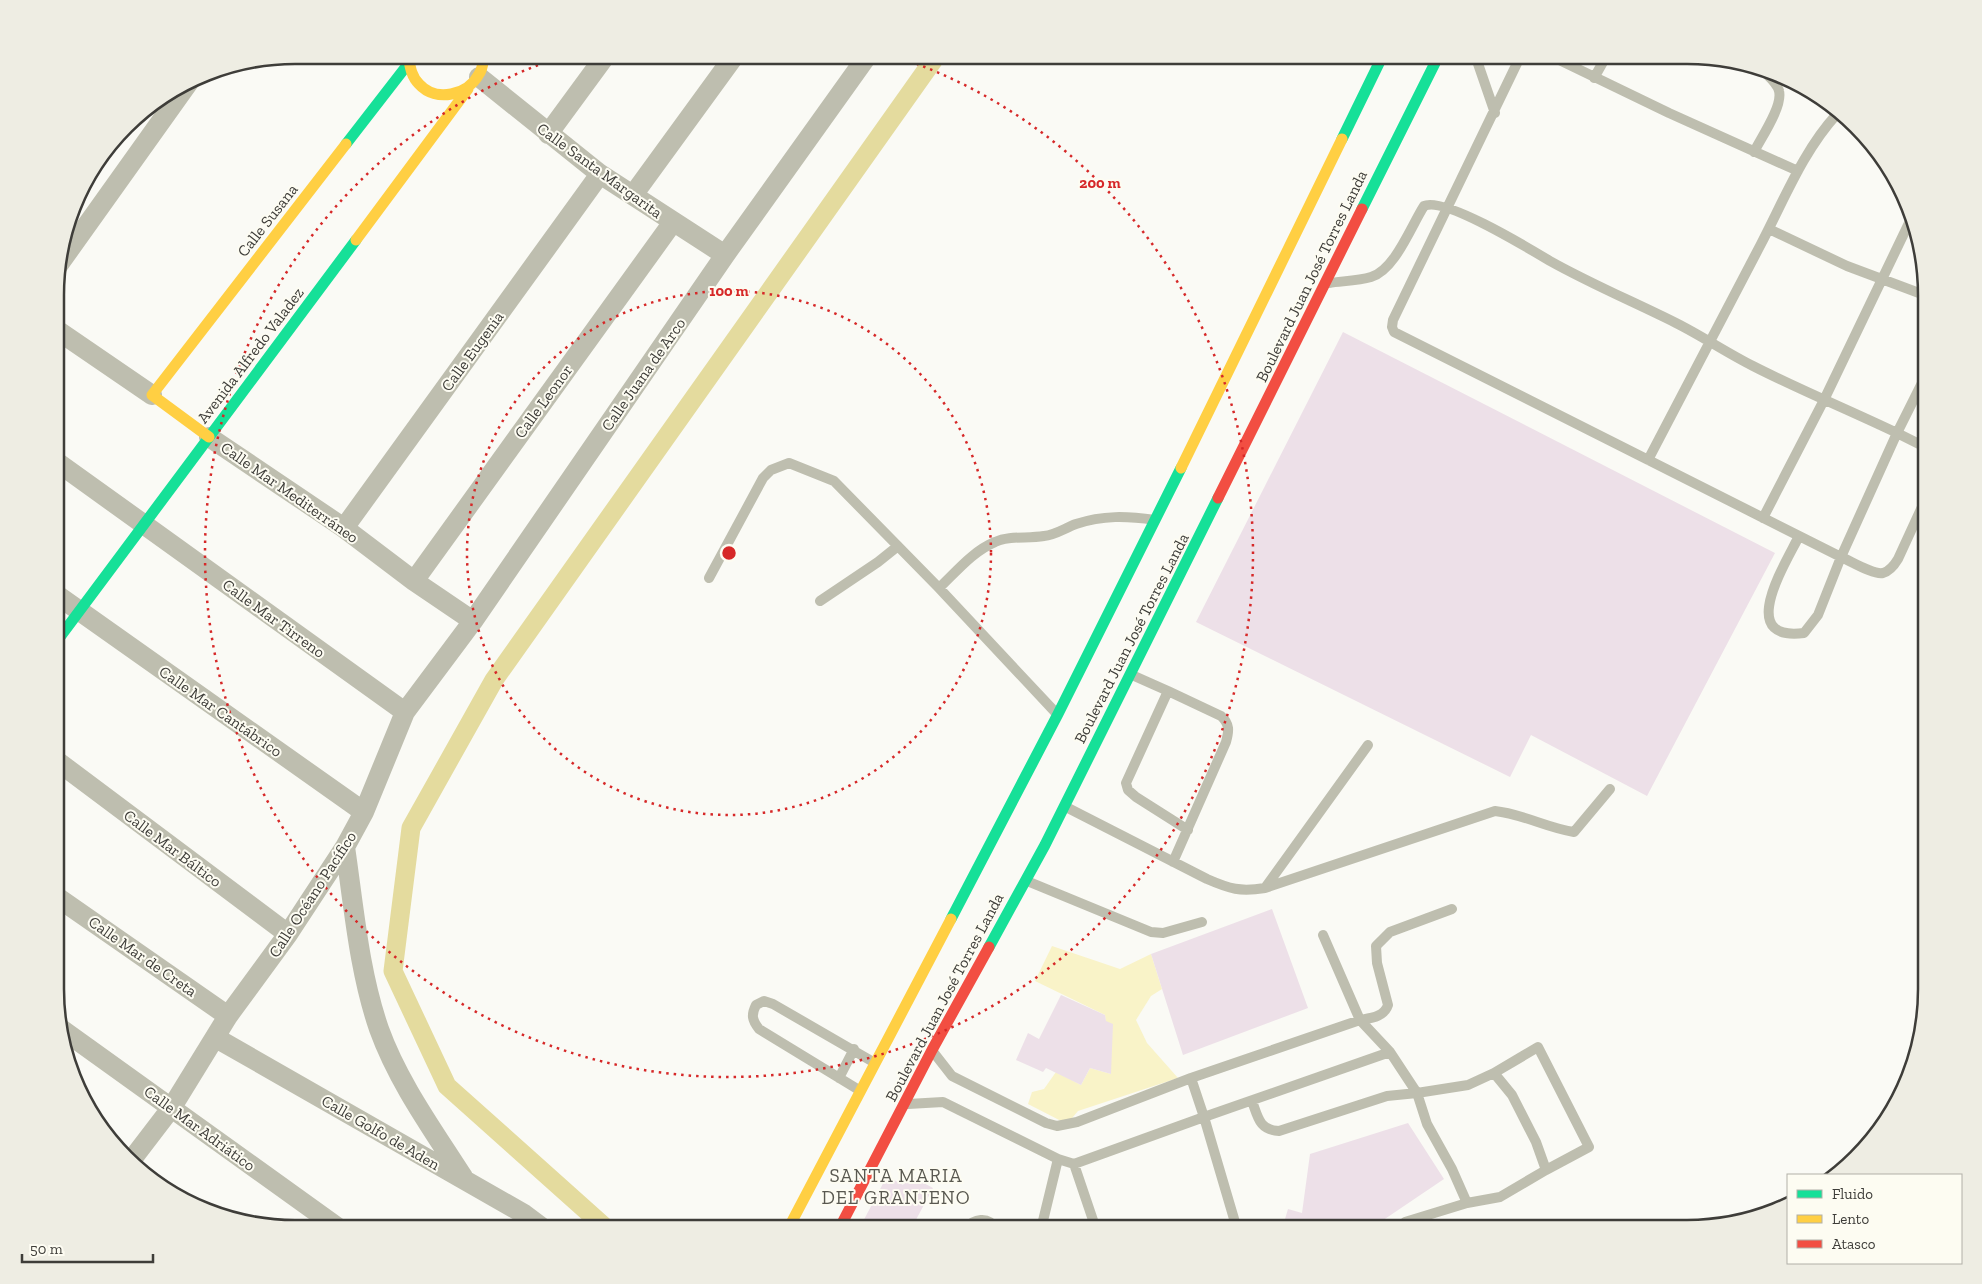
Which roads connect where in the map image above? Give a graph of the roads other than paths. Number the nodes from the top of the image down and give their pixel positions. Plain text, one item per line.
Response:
1 (404, 64) edge
2 (409, 64) edge
3 (484, 64) edge
4 (599, 64) edge
5 (728, 64) edge
6 (862, 64) edge
7 (1379, 64) edge
8 (1435, 64) edge
9 (1478, 64) edge
10 (1517, 64) edge
11 (1567, 64) edge
12 (1602, 64) edge
13 (1594, 78) junction
14 (1771, 80) edge
15 (474, 83) junction
16 (180, 94) edge
17 (1495, 113) junction
18 (1834, 117) edge
19 (548, 134) junction
20 (1754, 152) junction
21 (1798, 170) junction
22 (600, 174) junction
23 (633, 195) junction
24 (1447, 208) junction
25 (673, 222) junction
26 (1907, 226) edge
27 (1769, 229) junction
28 (68, 253) edge
29 (725, 255) junction
30 (1883, 279) junction
31 (1326, 283) junction
32 (1918, 293) edge
33 (64, 335) edge
34 (1711, 341) junction
35 (1918, 390) edge
36 (152, 395) junction
37 (1824, 400) junction
38 (1897, 433) junction
39 (209, 437) junction
40 (1918, 444) edge
41 (1648, 460) junction
42 (64, 467) edge
43 (1918, 514) edge
44 (1763, 518) junction
45 (1156, 520) junction
46 (144, 524) junction
47 (344, 528) junction
48 (1799, 536) junction
49 (898, 546) junction
50 (1841, 557) junction
51 (709, 578) dead end
52 (414, 580) junction
53 (939, 588) junction
54 (64, 599) edge
55 (820, 601) dead end
56 (79, 610) junction
57 (473, 621) junction
58 (64, 631) edge
59 (1132, 675) junction
60 (1168, 691) junction
61 (405, 712) junction
62 (1058, 714) junction
63 (1368, 745) dead end
64 (64, 766) edge
65 (1610, 789) dead end
66 (1065, 806) junction
67 (364, 812) junction
68 (1188, 830) junction
69 (345, 847) junction
70 (1173, 862) junction
71 (1026, 880) junction
72 (1265, 888) junction
73 (64, 902) edge
74 (1452, 909) dead end
75 (1202, 922) dead end
76 (288, 934) junction
77 (1323, 935) dead end
78 (228, 1016) junction
79 (1360, 1020) junction
80 (68, 1034) edge
81 (216, 1038) junction
82 (854, 1049) junction
83 (932, 1050) junction
84 (1390, 1052) junction
85 (876, 1063) junction
86 (1494, 1073) junction
87 (839, 1078) junction
88 (1191, 1078) junction
89 (861, 1092) junction
90 (1416, 1093) junction
91 (1252, 1101) junction
92 (905, 1104) junction
93 (172, 1107) junction
94 (1204, 1117) junction
95 (135, 1156) edge
96 (1058, 1159) junction
97 (1074, 1164) junction
98 (1546, 1170) junction
99 (466, 1181) junction
100 (1466, 1203) junction
101 (328, 1220) edge
102 (515, 1220) edge
103 (793, 1220) edge
104 (844, 1220) edge
105 (1043, 1220) edge
106 (1093, 1220) edge
107 (1234, 1220) edge
108 (1411, 1220) edge

1 - 36 main road, Calle Susana
2 - 15 main road
3 - 15 main road
4 - 19 street
5 - 23 street
6 - 29 street, Calle Juana de Arco
7 - 45 main road, Boulevard Juan José Torres Landa
8 - 31 main road, Boulevard Juan José Torres Landa
9 - 17 lane
10 - 17 lane
11 - 13 lane
12 - 13 lane
13 - 20 lane
14 - 20 lane
15 - 19 street, Calle Santa Margarita
15 - 39 main road, Avenida Alfredo Valadez
16 - 28 street
17 - 24 lane
18 - 21 lane
19 - 22 street, Calle Santa Margarita
20 - 21 lane
21 - 27 lane
22 - 23 street, Calle Santa Margarita
22 - 47 street, Calle Eugenia
23 - 25 street, Calle Santa Margarita
24 - 31 lane
24 - 34 lane
24 - 41 lane
25 - 29 street, Calle Santa Margarita
25 - 52 street, Calle Leonor
26 - 30 lane
27 - 30 lane
27 - 34 lane
29 - 57 street, Calle Juana de Arco
30 - 32 lane
30 - 37 lane
31 - 59 main road, Boulevard Juan José Torres Landa
33 - 36 street, Calle Mar Mediterráneo
34 - 37 lane
34 - 41 lane
35 - 38 lane
36 - 39 main road, Calle Mar Mediterráneo
37 - 38 lane
37 - 44 lane
38 - 40 lane
38 - 50 lane
39 - 46 main road, Avenida Alfredo Valadez
39 - 47 street, Calle Mar Mediterráneo
41 - 44 lane
42 - 46 street, Calle Mar Tirreno
43 - 50 lane
44 - 48 lane
45 - 53 lane
45 - 62 main road, Boulevard Juan José Torres Landa
46 - 56 main road, Avenida Alfredo Valadez
46 - 61 street, Calle Mar Tirreno
47 - 52 street, Calle Mar Mediterráneo
48 - 50 lane
48 - 50 lane
49 - 51 lane
49 - 53 lane
49 - 55 lane
52 - 57 street, Calle Mar Mediterráneo
53 - 62 lane
54 - 56 street, Calle Mar Cantábrico
56 - 58 main road, Avenida Alfredo Valadez
56 - 67 street, Calle Mar Cantábrico
57 - 61 street, Calle Océano Pacífico
59 - 60 lane
59 - 66 main road, Boulevard Juan José Torres Landa
60 - 68 lane
60 - 68 lane
61 - 67 street, Calle Océano Pacífico
62 - 85 main road, Boulevard Juan José Torres Landa
63 - 72 lane
64 - 76 street, Calle Mar Báltico
65 - 72 lane
66 - 70 lane
66 - 71 main road, Boulevard Juan José Torres Landa
67 - 69 street, Calle Océano Pacífico
68 - 70 lane
69 - 76 street, Calle Océano Pacífico
69 - 99 street
70 - 72 lane
71 - 75 lane
71 - 83 main road, Boulevard Juan José Torres Landa
73 - 78 street, Calle Mar de Creta
74 - 79 lane
76 - 78 street, Calle Océano Pacífico
77 - 79 lane
78 - 81 street, Calle Océano Pacífico
79 - 84 lane
79 - 88 lane
80 - 93 street, Calle Mar Adriático
81 - 93 street, Calle Océano Pacífico
81 - 99 street, Calle Golfo de Aden
82 - 85 lane
82 - 87 lane
82 - 87 lane
83 - 88 lane
83 - 92 main road, Boulevard Juan José Torres Landa
84 - 90 lane
84 - 91 lane
85 - 89 main road, Boulevard Juan José Torres Landa
86 - 90 lane
86 - 98 lane
86 - 98 lane
87 - 89 lane
88 - 94 lane
89 - 103 main road, Boulevard Juan José Torres Landa
90 - 91 lane
90 - 100 lane
91 - 94 lane
92 - 96 lane
92 - 104 main road, Boulevard Juan José Torres Landa
93 - 95 street, Calle Océano Pacífico
93 - 101 street, Calle Mar Adriático
94 - 97 lane
94 - 107 lane
96 - 97 lane
96 - 105 lane
97 - 106 lane
98 - 100 lane
99 - 102 street, Calle Golfo de Aden
100 - 108 lane

